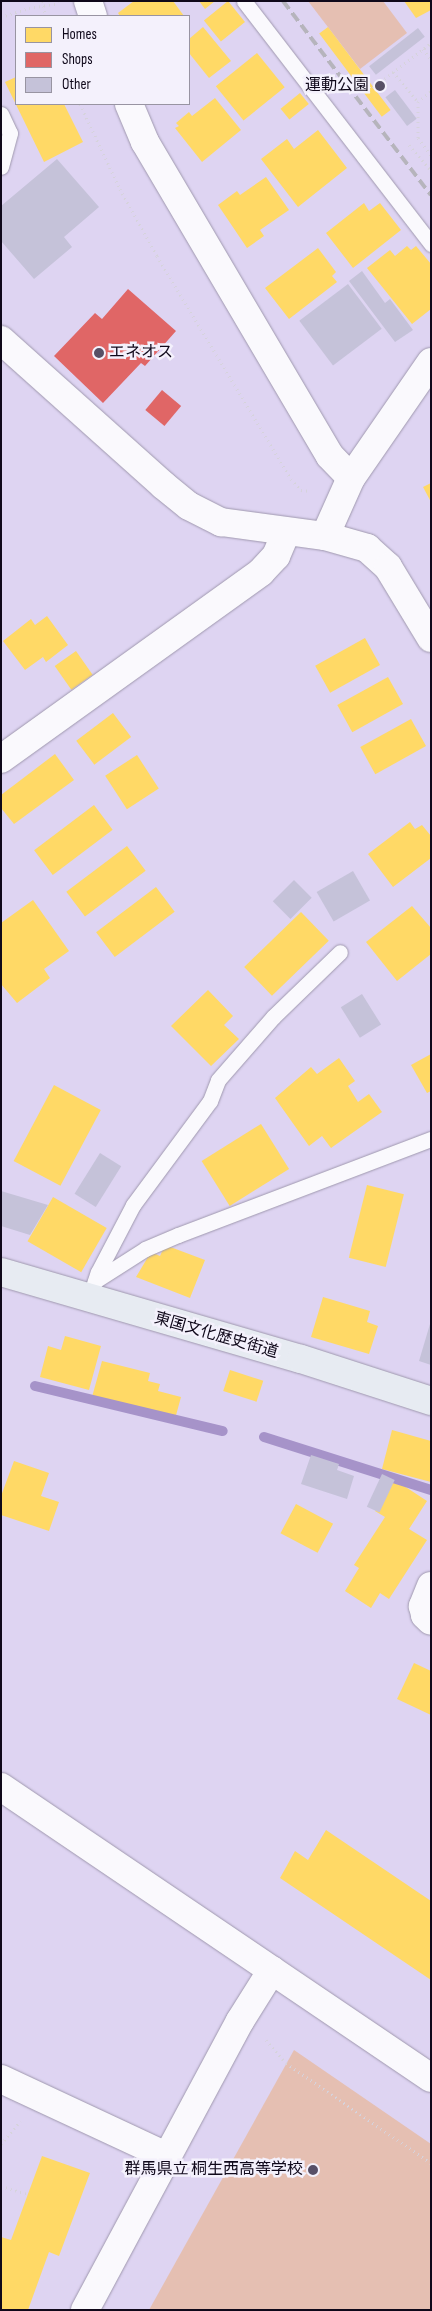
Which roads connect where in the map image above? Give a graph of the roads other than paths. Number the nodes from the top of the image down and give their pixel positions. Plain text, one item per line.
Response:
1 (88, 1) edge
2 (244, 1) edge
3 (93, 15) edge
4 (129, 105) edge
5 (1, 114) edge
6 (1, 167) edge
7 (431, 244) edge
8 (1, 340) edge
9 (431, 362) edge
10 (351, 478) junction
11 (286, 533) junction
12 (324, 536) junction
13 (431, 638) edge
14 (1, 759) edge
15 (340, 952) dead end
16 (431, 1139) edge
17 (1, 1272) edge
18 (92, 1290) junction
19 (431, 1401) edge
20 (431, 1586) edge
21 (431, 1621) edge
22 (1, 1787) edge
23 (272, 1970) junction
24 (431, 2078) edge
25 (1, 2079) edge
26 (166, 2156) junction
27 (85, 2310) edge

1 - 3 street
2 - 7 lane
4 - 10 street
5 - 6 lane
8 - 11 street
9 - 10 street
10 - 12 street
11 - 12 street
11 - 14 street
12 - 13 street
15 - 18 lane
16 - 18 lane
17 - 18 highway, 東国文化歴史街道
18 - 19 highway, 東国文化歴史街道
20 - 21 street
22 - 23 street
23 - 24 street
23 - 26 street
25 - 26 street
26 - 27 street

